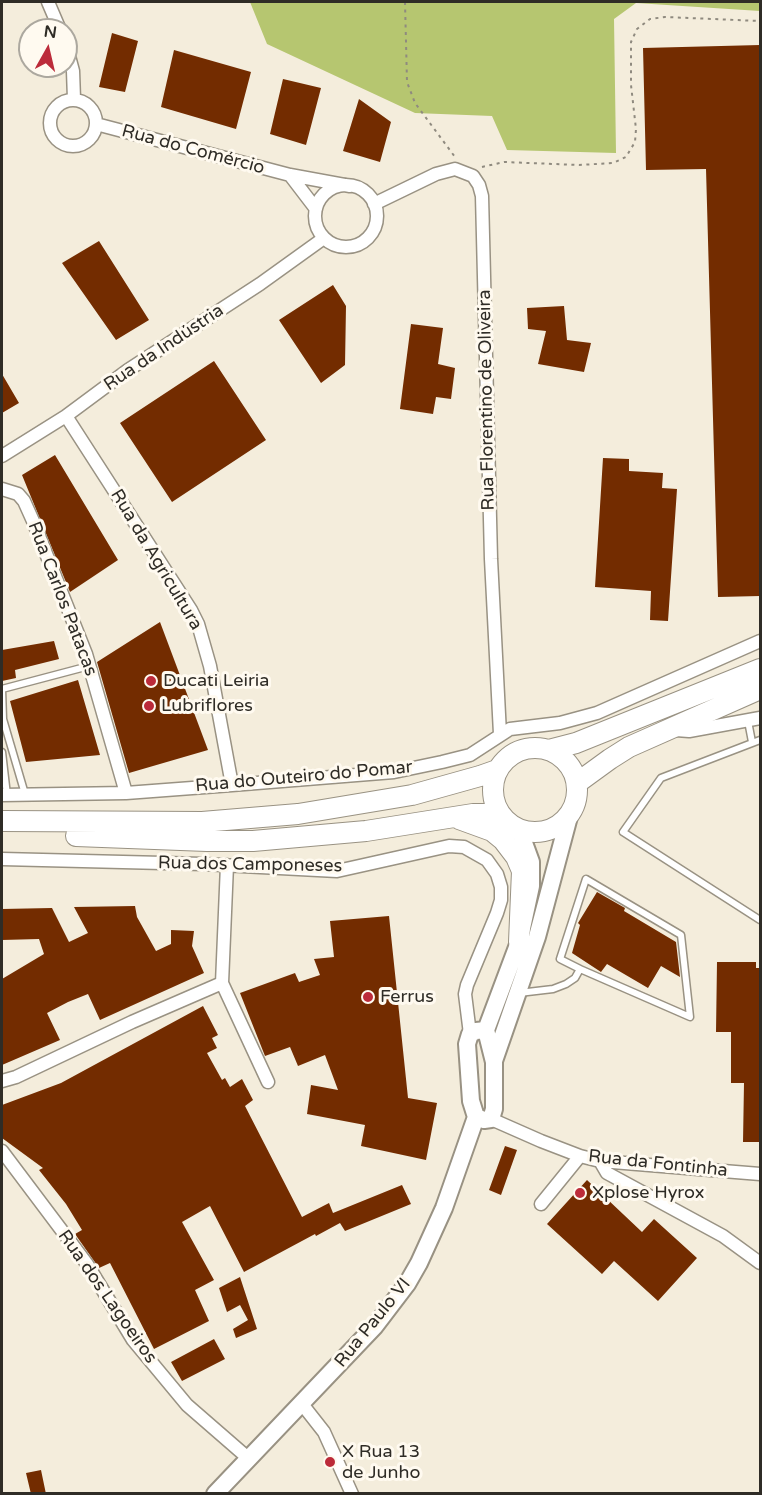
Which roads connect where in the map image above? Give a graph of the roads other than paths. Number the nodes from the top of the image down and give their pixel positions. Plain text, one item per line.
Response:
1 (48, 2) edge
2 (55, 18) edge
3 (73, 78) edge
4 (74, 99) junction
5 (96, 124) junction
6 (290, 175) junction
7 (350, 186) junction
8 (374, 204) junction
9 (316, 209) junction
10 (324, 238) junction
11 (66, 416) junction
12 (2, 456) edge
13 (2, 489) edge
14 (760, 641) edge
15 (89, 666) junction
16 (760, 669) edge
17 (760, 689) edge
18 (754, 719) edge
19 (666, 730) junction
20 (500, 734) junction
21 (760, 740) edge
22 (752, 742) junction
23 (549, 750) junction
24 (2, 752) edge
25 (497, 770) junction
26 (577, 783) junction
27 (232, 785) junction
28 (126, 793) junction
29 (4, 795) edge
30 (25, 795) junction
31 (570, 813) junction
32 (500, 814) junction
33 (451, 817) junction
34 (2, 821) edge
35 (519, 829) junction
36 (2, 834) edge
37 (2, 859) edge
38 (227, 865) junction
39 (760, 920) edge
40 (519, 942) junction
41 (580, 969) junction
42 (222, 983) junction
43 (518, 994) junction
44 (478, 1032) junction
45 (494, 1062) junction
46 (2, 1081) edge
47 (268, 1082) dead end
48 (483, 1118) junction
49 (2, 1151) edge
50 (580, 1156) junction
51 (600, 1161) junction
52 (760, 1174) edge
53 (541, 1204) dead end
54 (760, 1263) edge
55 (302, 1404) junction
56 (248, 1458) junction
57 (215, 1494) edge
58 (352, 1494) edge

1 - 2 street
3 - 4 street
4 - 5 street
4 - 5 street
5 - 6 street, Rua do Comércio
6 - 7 street, Rua do Comércio
6 - 9 street, Rua do Comércio
7 - 8 street
7 - 9 street
8 - 10 street
8 - 20 street, Rua Florentino de Oliveira
9 - 10 street
10 - 11 street, Rua da Indústria
11 - 12 street, Rua da Indústria
11 - 27 street, Rua da Agricultura
13 - 15 street, Rua Carlos Patacas
14 - 20 street, Rua do Outeiro do Pomar
15 - 28 street, Rua Carlos Patacas
15 - 30 lane
16 - 23 highway
17 - 19 highway
18 - 19 street
18 - 22 lane
19 - 26 highway
20 - 27 street, Rua do Outeiro do Pomar
21 - 22 lane
22 - 39 lane
23 - 25 highway
23 - 26 highway
24 - 29 lane
25 - 32 highway
25 - 34 highway
26 - 31 highway
27 - 28 street, Rua do Outeiro do Pomar
28 - 30 street, Rua do Outeiro do Pomar
29 - 30 street, Rua do Outeiro do Pomar
31 - 35 highway
31 - 43 main road
32 - 33 highway
32 - 35 highway
33 - 36 highway
33 - 40 highway
35 - 40 main road
37 - 38 street, Rua dos Camponeses
38 - 42 street
38 - 44 street, Rua dos Camponeses
40 - 44 main road
41 - 41 lane
41 - 43 lane
42 - 46 street
42 - 47 street
43 - 45 main road
44 - 45 main road, Rua Paulo VI
44 - 48 main road
45 - 48 main road, Rua Paulo VI
48 - 50 street, Rua da Fontinha
48 - 55 main road, Rua Paulo VI
49 - 56 street, Rua dos Lagoeiros
50 - 51 street, Rua da Fontinha
50 - 53 street
51 - 52 street, Rua da Fontinha
51 - 54 street
55 - 56 main road, Rua Paulo VI
55 - 58 street
56 - 57 main road, Rua Paulo VI

